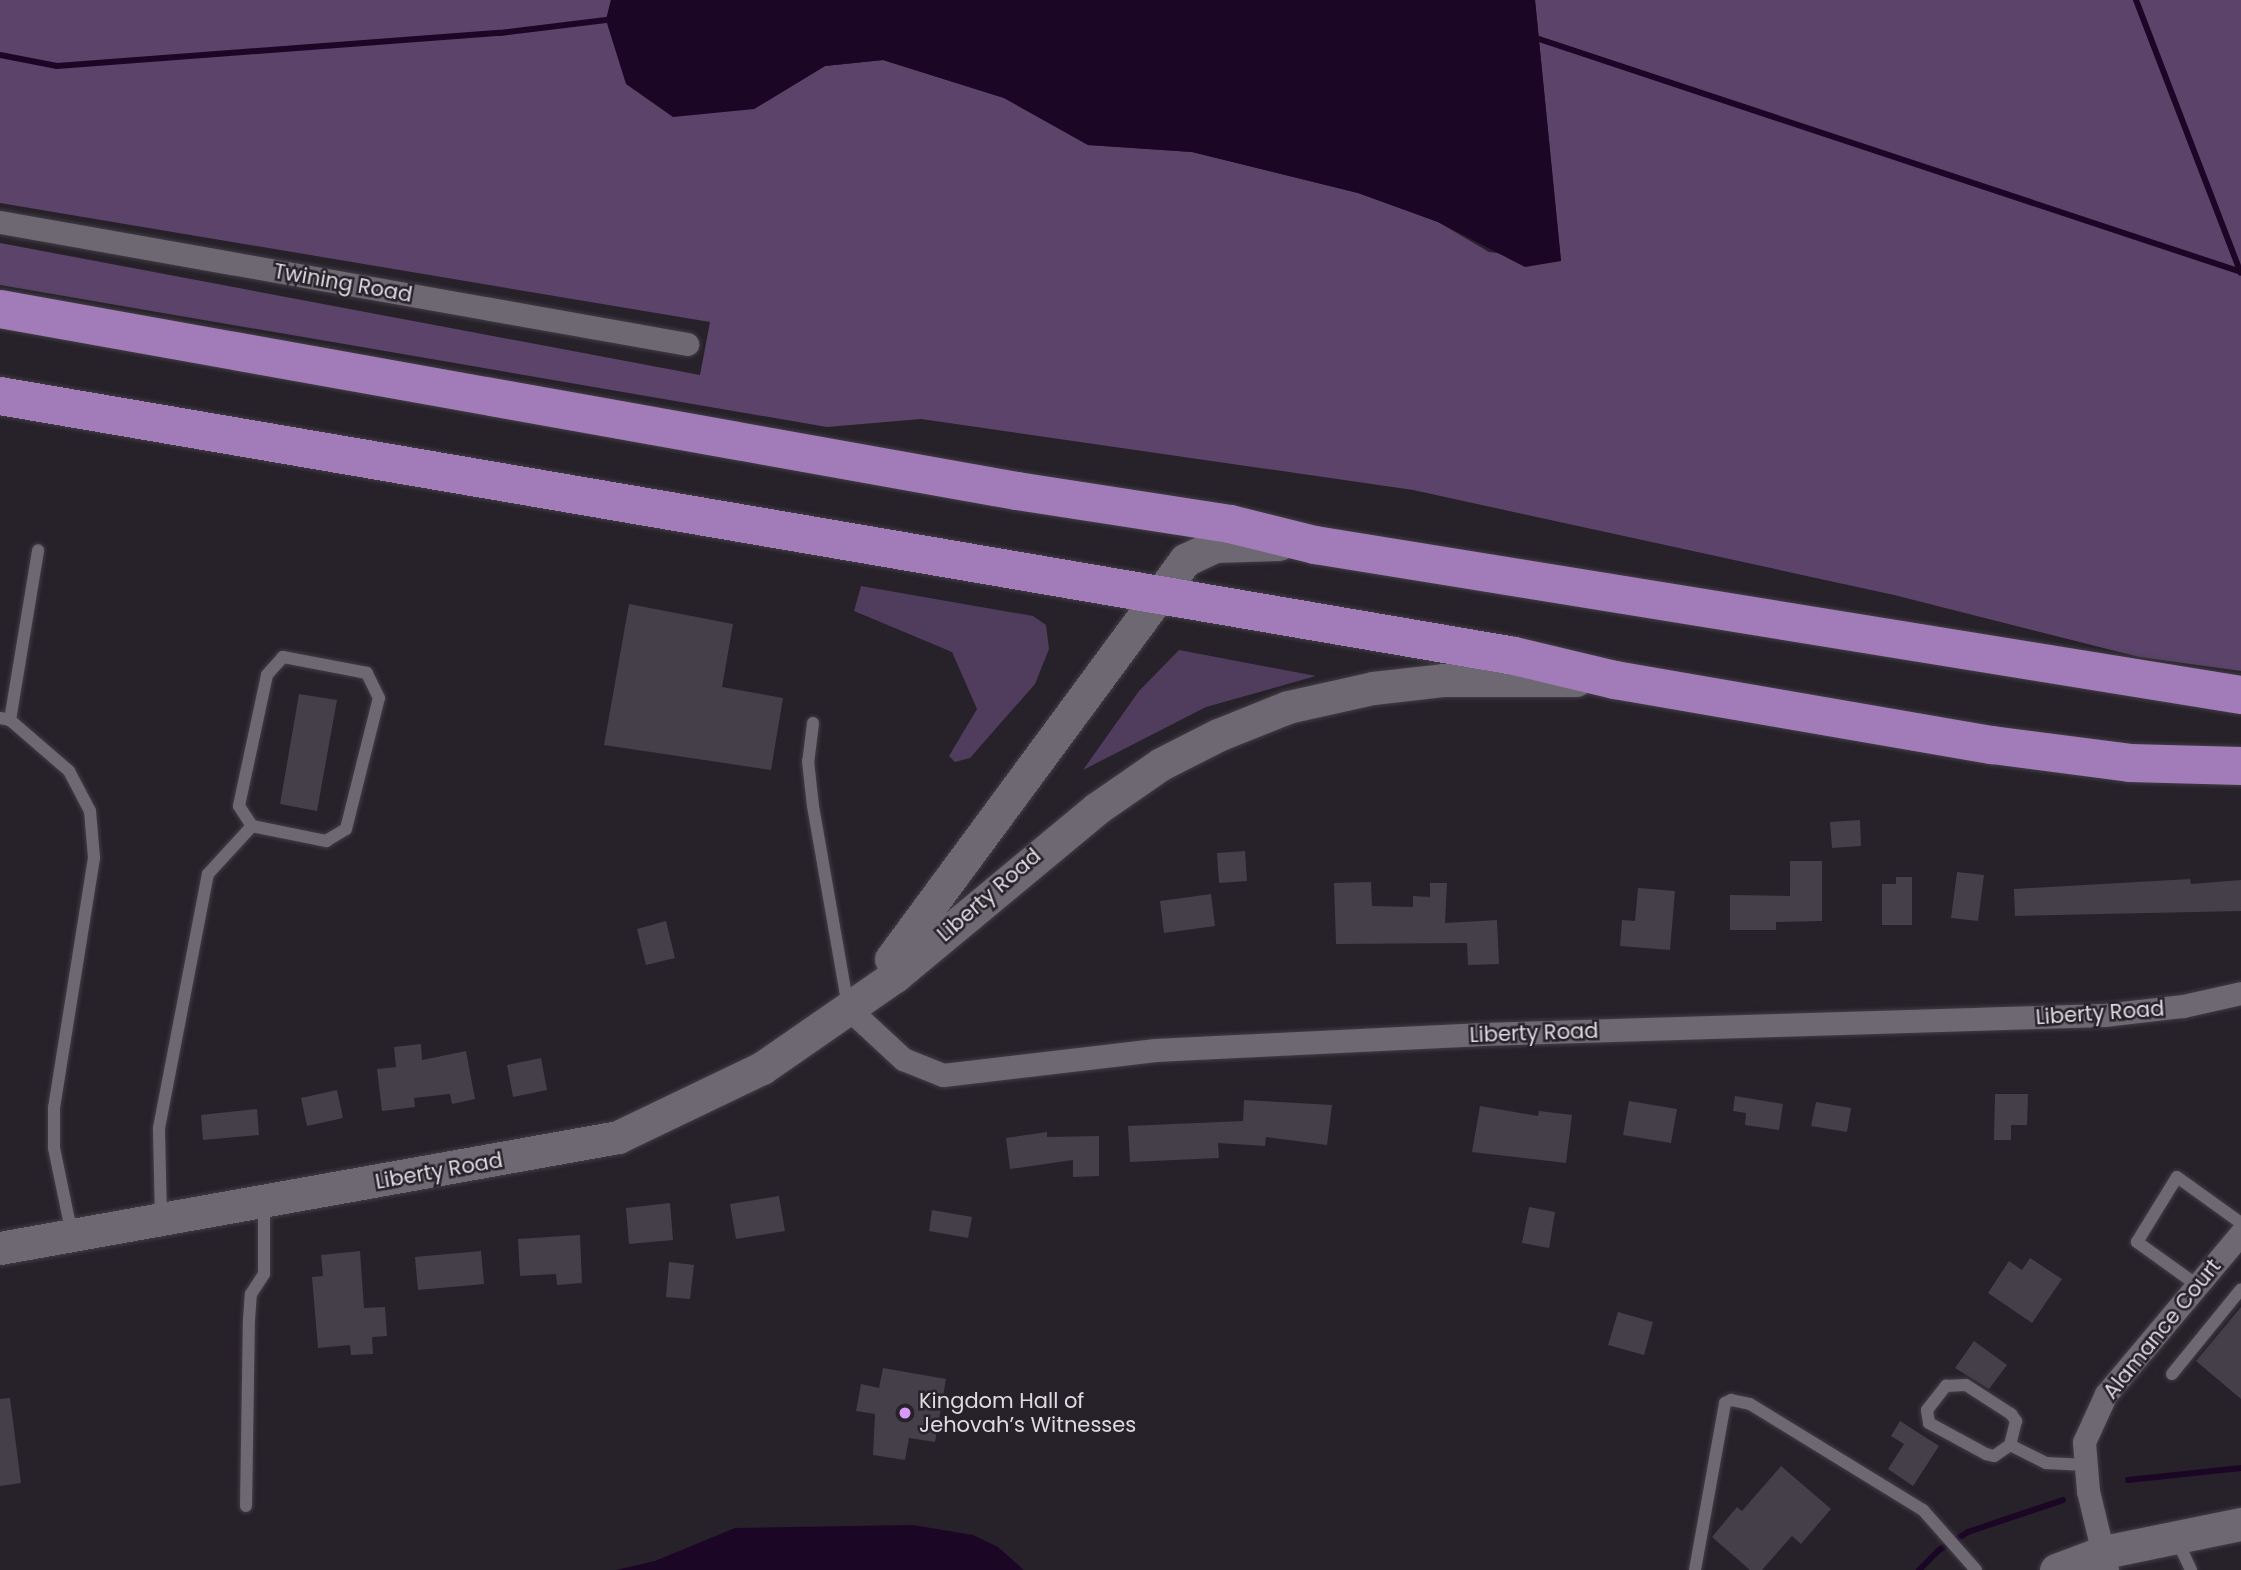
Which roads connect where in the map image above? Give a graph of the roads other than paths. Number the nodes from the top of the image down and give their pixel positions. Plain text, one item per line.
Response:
1 (0, 222) edge
2 (0, 309) edge
3 (687, 344) dead end
4 (0, 397) edge
5 (1315, 545) junction
6 (38, 550) dead end
7 (1153, 597) junction
8 (1615, 680) junction
9 (2241, 695) edge
10 (5, 719) edge
11 (813, 723) dead end
12 (2241, 766) edge
13 (252, 826) junction
14 (2241, 993) edge
15 (849, 1009) junction
16 (264, 1202) junction
17 (161, 1220) junction
18 (2241, 1223) edge
19 (2241, 1233) edge
20 (72, 1236) junction
21 (0, 1248) edge
22 (2197, 1284) junction
23 (2241, 1289) edge
24 (2172, 1374) dead end
25 (2010, 1445) junction
26 (2086, 1465) junction
27 (246, 1506) dead end
28 (2241, 1524) edge
29 (2176, 1536) junction
30 (2106, 1561) edge
31 (1695, 1570) edge
32 (1976, 1570) edge
33 (2056, 1570) edge
34 (2191, 1570) edge

1 - 3 street, Twining Road
2 - 5 highway
4 - 7 highway
5 - 7 street, Liberty Road
5 - 9 highway
6 - 10 lane
7 - 8 highway
7 - 15 street, Liberty Road
8 - 12 highway
8 - 15 street, Liberty Road
10 - 20 lane
11 - 15 lane
13 - 13 lane
13 - 17 lane
14 - 15 street, Liberty Road
15 - 16 street, Liberty Road
16 - 17 street, Liberty Road
16 - 27 lane
17 - 20 street, Liberty Road
18 - 22 lane
19 - 22 street, Alamance Court
20 - 21 street, Liberty Road
22 - 26 street, Alamance Court
23 - 24 lane
25 - 25 lane
25 - 26 lane
26 - 30 street, Alamance Court
28 - 29 street
29 - 30 street
29 - 34 lane
30 - 33 street
31 - 32 lane

